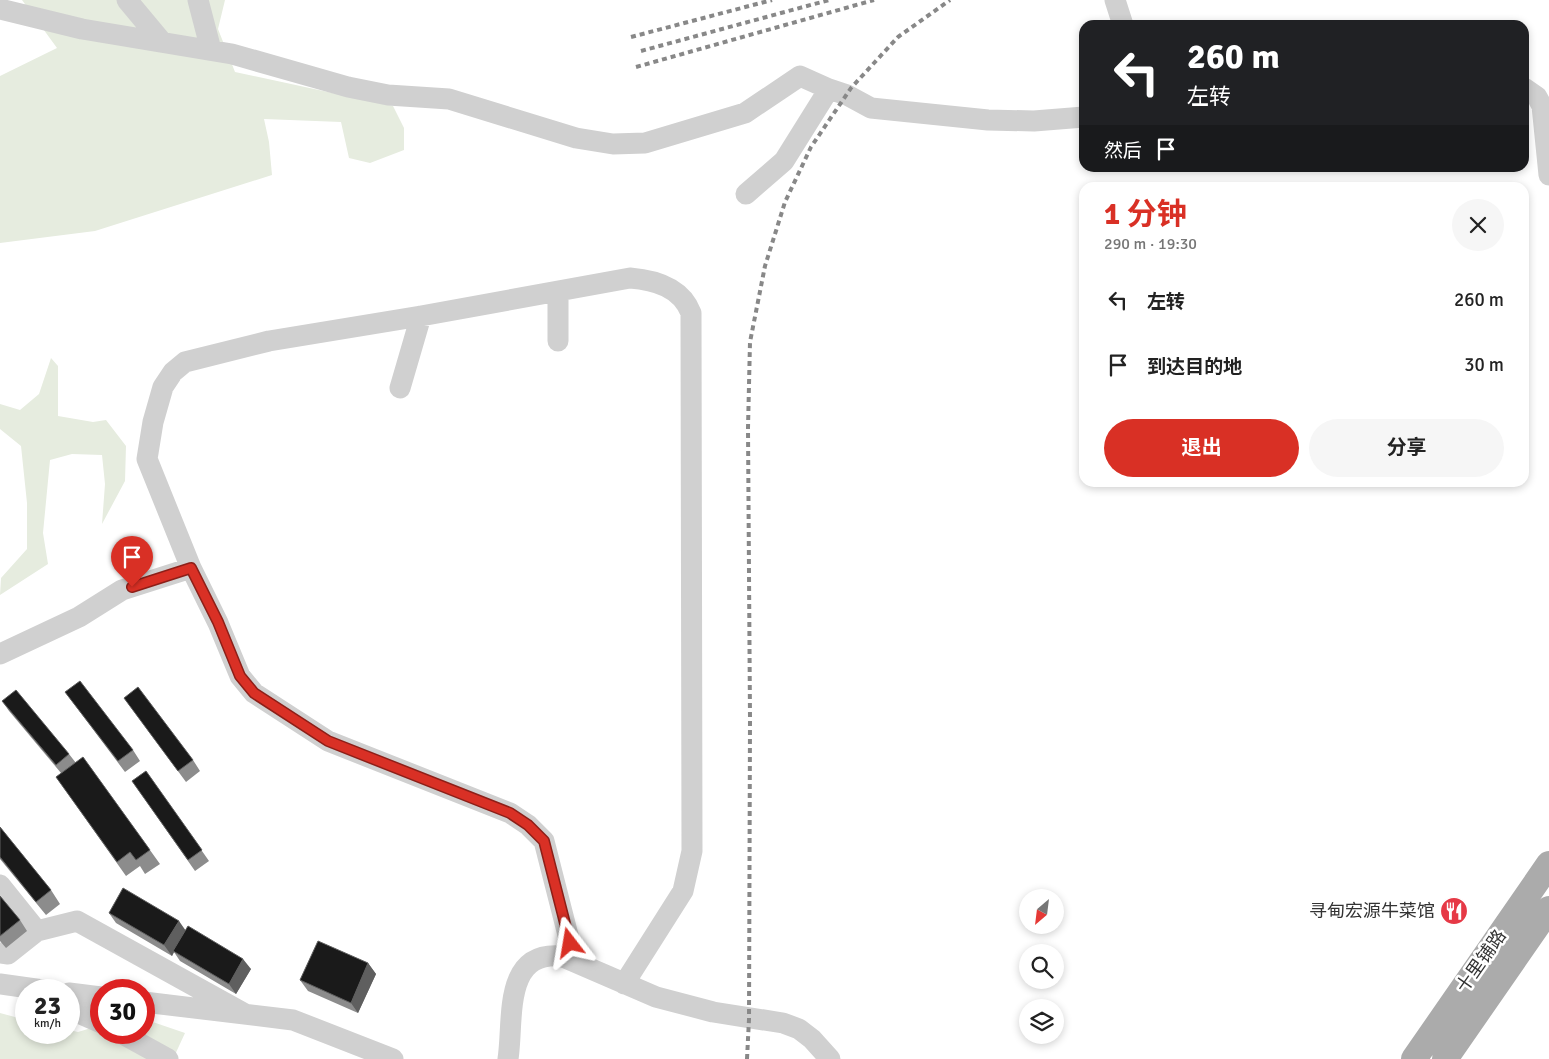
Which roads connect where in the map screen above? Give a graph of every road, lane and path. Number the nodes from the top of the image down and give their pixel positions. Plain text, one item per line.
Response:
1 (127, 0) edge
2 (198, 0) edge
3 (1115, 0) edge
4 (0, 9) edge
5 (1121, 20) edge
6 (162, 42) junction
7 (211, 50) junction
8 (1529, 91) edge
9 (838, 92) junction
10 (1079, 117) edge
11 (1549, 175) edge
12 (746, 194) dead end
13 (558, 291) junction
14 (421, 316) junction
15 (558, 342) dead end
16 (400, 388) dead end
17 (191, 568) junction
18 (0, 654) edge
19 (1549, 864) edge
20 (0, 885) edge
21 (1549, 909) edge
22 (37, 931) junction
23 (0, 953) edge
24 (571, 960) junction
25 (0, 984) edge
26 (624, 984) junction
27 (15, 987) edge
28 (155, 1003) edge
29 (245, 1014) junction
30 (141, 1044) edge
31 (168, 1059) edge
32 (393, 1059) edge
33 (508, 1059) edge
34 (830, 1059) edge
35 (1414, 1059) edge
36 (1445, 1059) edge

1 - 6 street
2 - 7 street
3 - 5 street
4 - 6 street
6 - 7 street
7 - 9 street
8 - 11 street
9 - 10 street
9 - 12 street
13 - 14 street
13 - 15 street
13 - 26 street
14 - 16 street
14 - 17 street
17 - 18 street
17 - 24 street
19 - 35 main road, 十里铺路
20 - 22 street
21 - 36 main road, 十里铺路
22 - 23 street
22 - 29 street
24 - 26 street
24 - 33 street
25 - 27 street
26 - 34 street
28 - 29 street
29 - 32 street
30 - 31 street

